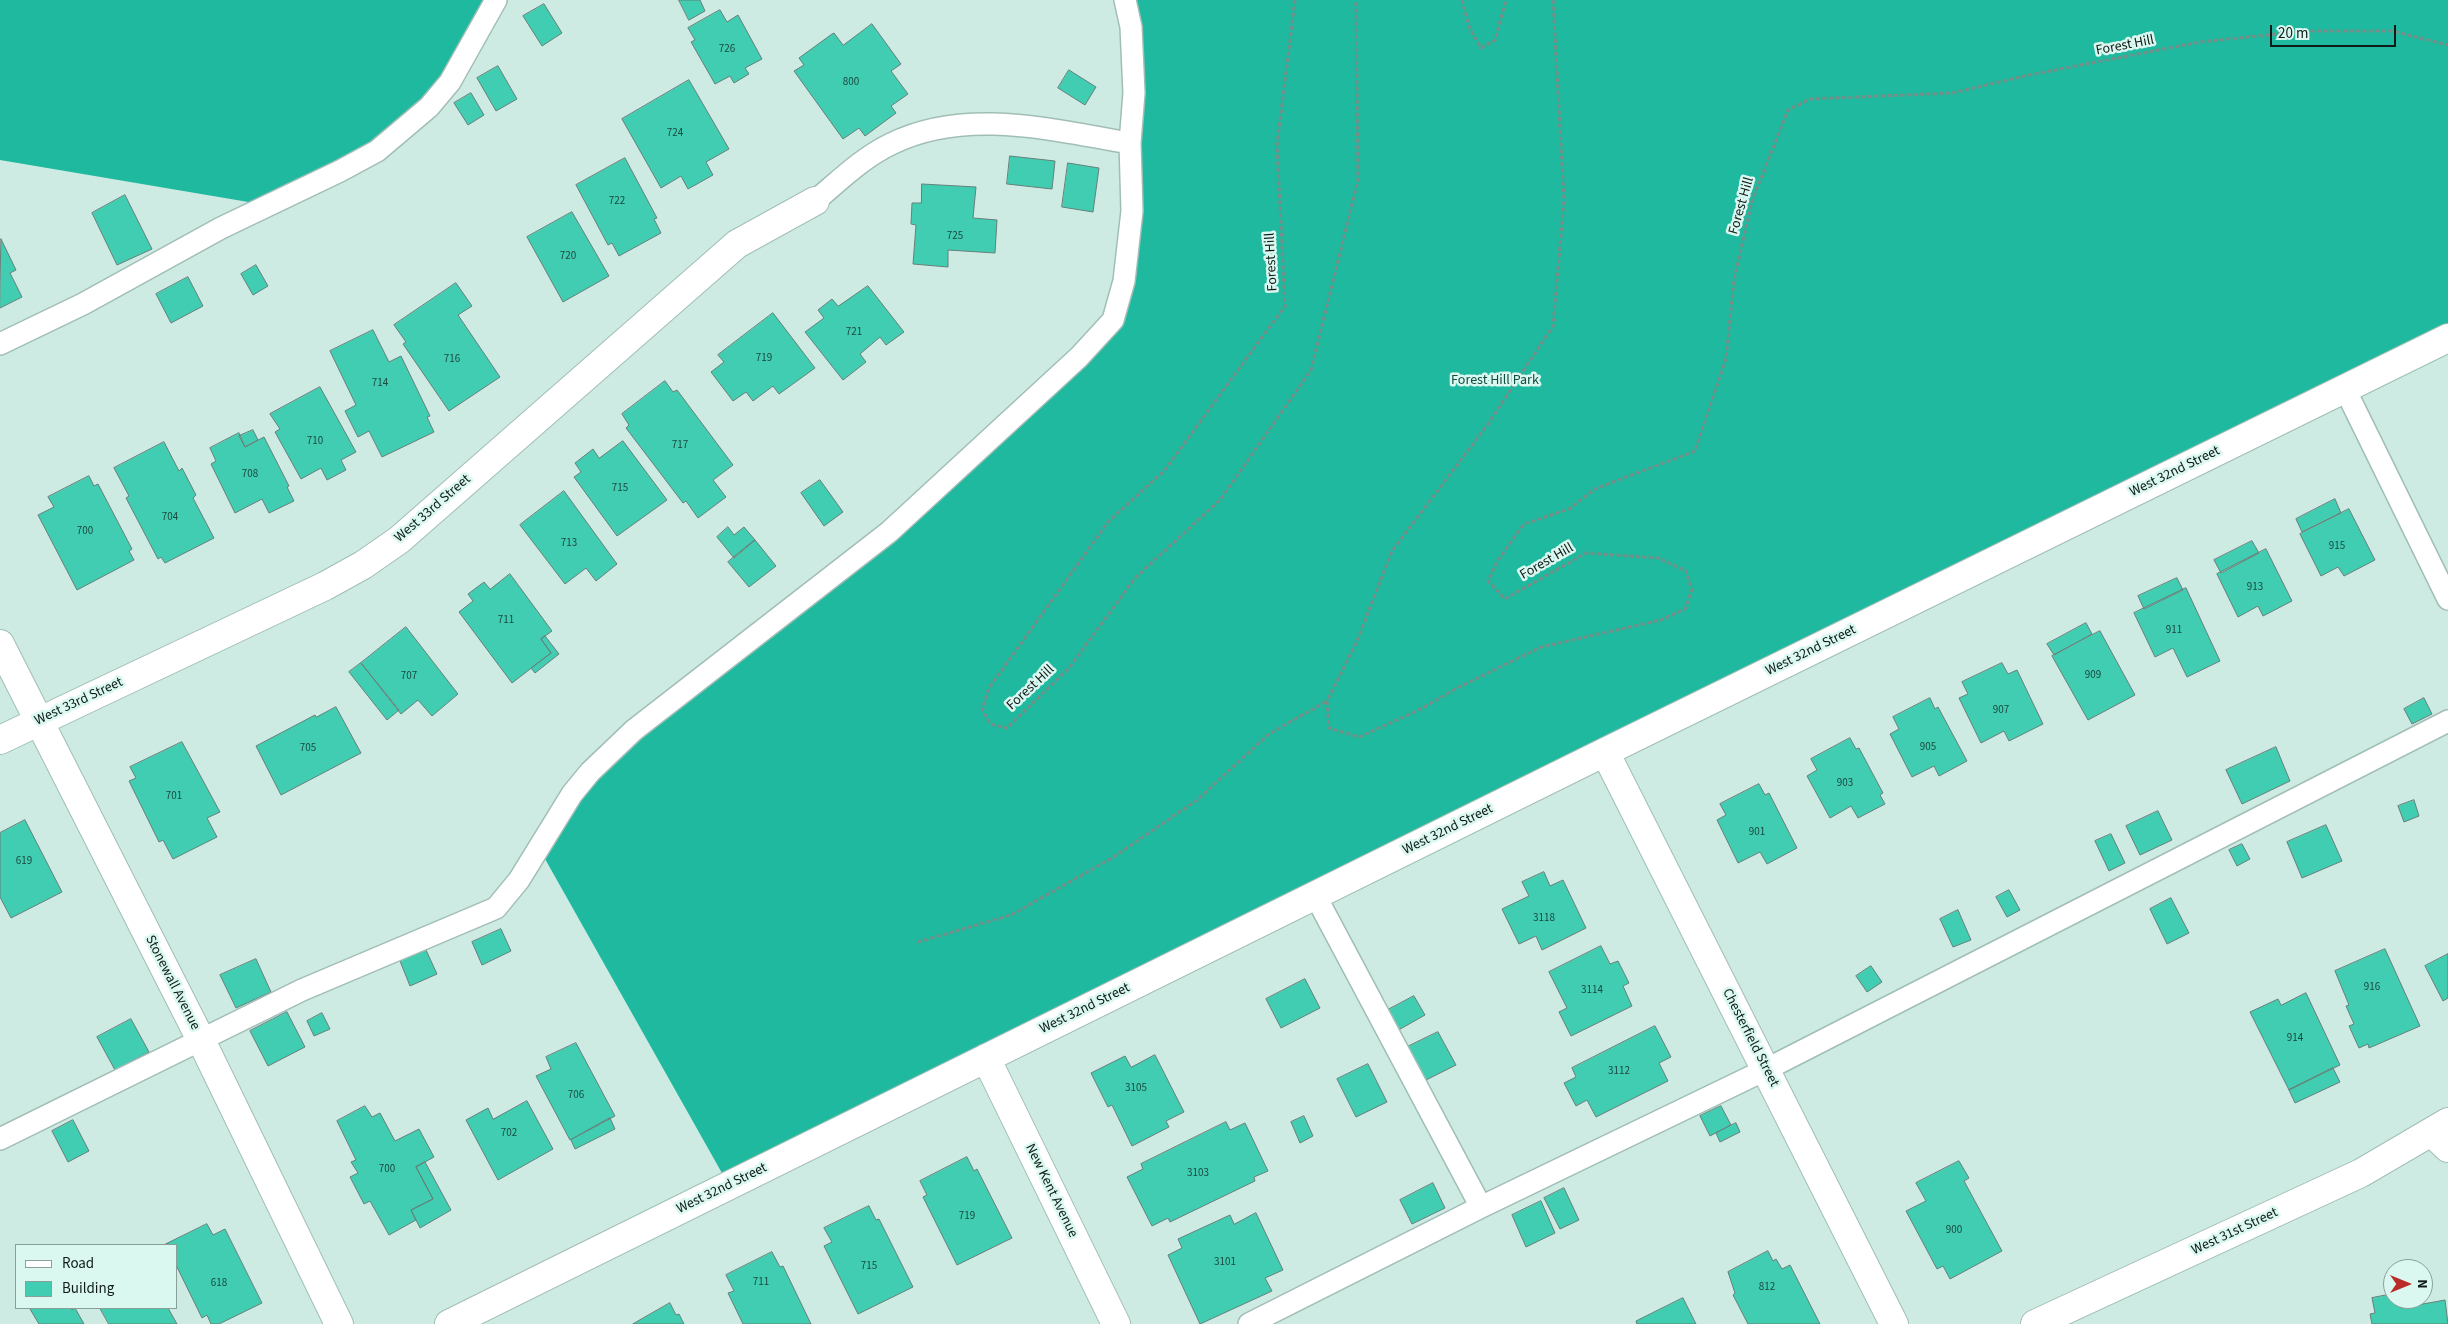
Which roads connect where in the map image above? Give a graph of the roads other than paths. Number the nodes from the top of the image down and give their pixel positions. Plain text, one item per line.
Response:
1 (496, 0) edge
2 (1125, 0) edge
3 (1130, 143) junction
4 (815, 201) joint
5 (2448, 338) edge
6 (0, 344) edge
7 (2345, 389) junction
8 (2448, 599) edge
9 (0, 644) edge
10 (39, 720) junction
11 (2448, 721) edge
12 (0, 740) edge
13 (1605, 752) junction
14 (1315, 895) junction
15 (201, 1040) junction
16 (986, 1058) junction
17 (1766, 1069) junction
18 (2442, 1134) edge
19 (0, 1139) edge
20 (1481, 1207) junction
21 (339, 1324) edge
22 (449, 1324) edge
23 (1116, 1324) edge
24 (1249, 1324) edge
25 (1894, 1324) edge
26 (2036, 1324) edge

1 - 6 lane
2 - 3 lane
3 - 4 lane
3 - 15 lane
4 - 10 street, West 33rd Street
5 - 7 street, West 32nd Street
7 - 8 lane
7 - 13 street, West 32nd Street
9 - 10 street, Stonewall Avenue
10 - 12 street, West 33rd Street
10 - 15 street, Stonewall Avenue
11 - 17 lane
13 - 14 street, West 32nd Street
13 - 17 street, Chesterfield Street
14 - 16 street, West 32nd Street
14 - 20 lane
15 - 19 lane
15 - 21 street, Stonewall Avenue
16 - 22 street, West 32nd Street
16 - 23 street, New Kent Avenue
17 - 20 lane
17 - 25 street, Chesterfield Street
18 - 26 street, West 31st Street
20 - 24 lane

